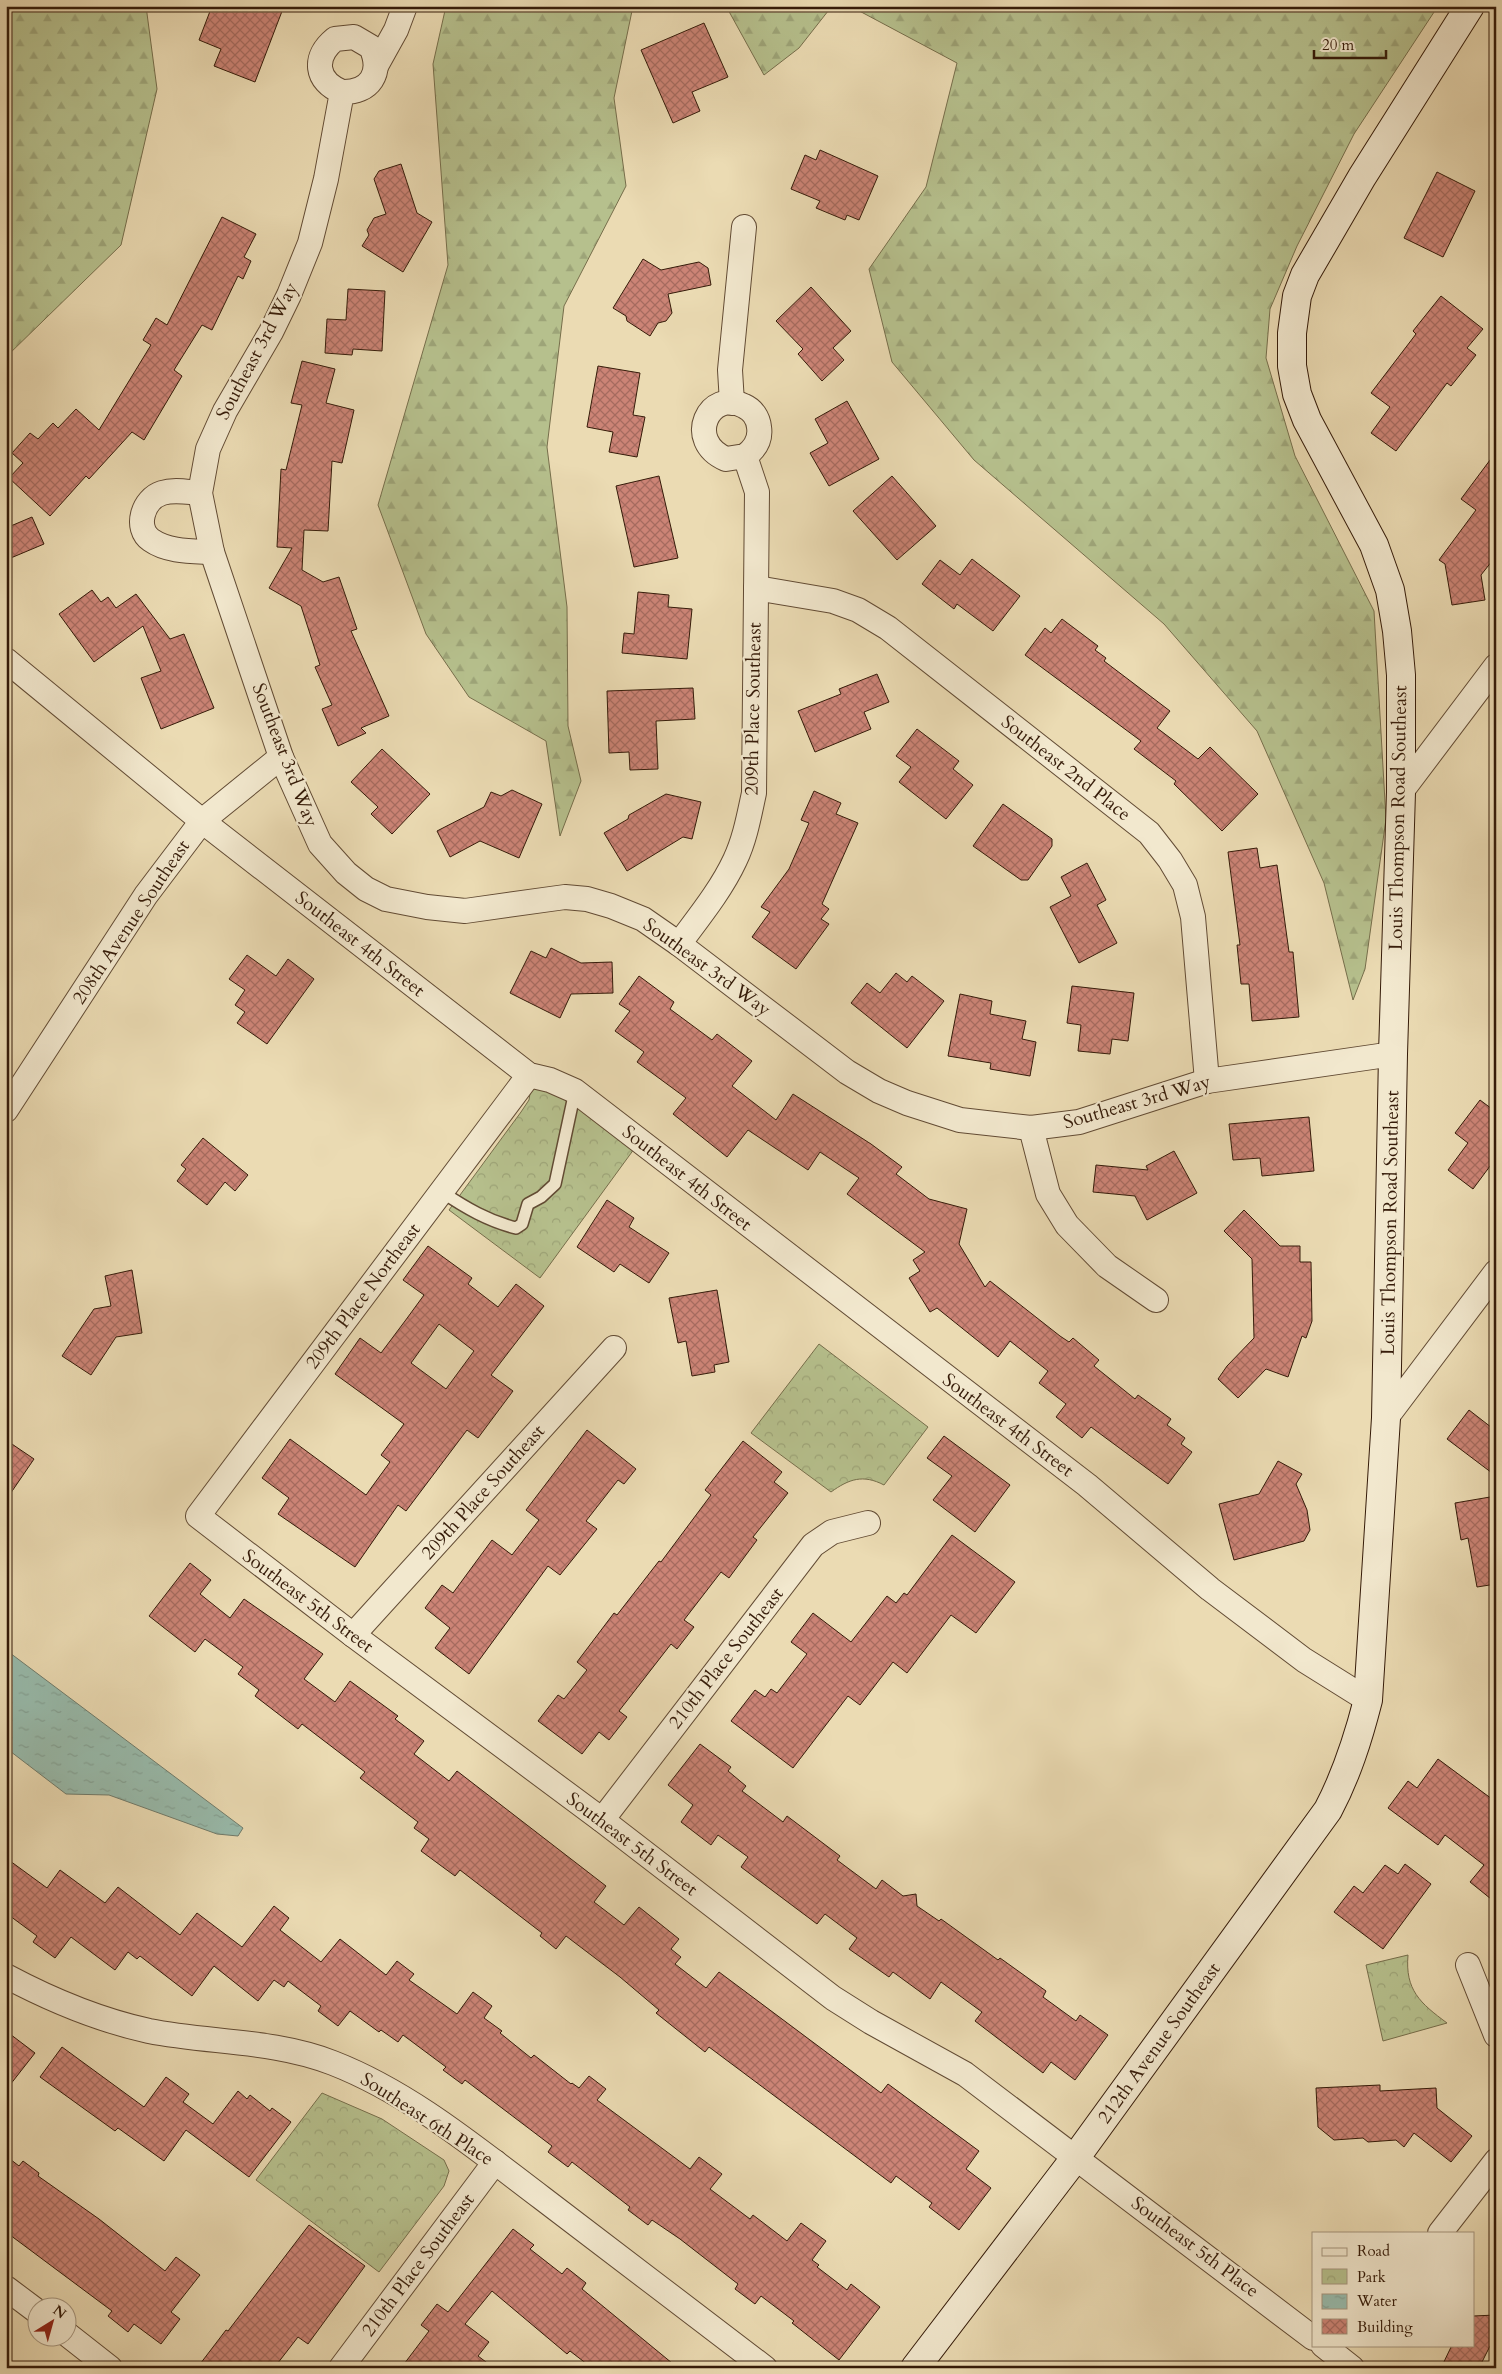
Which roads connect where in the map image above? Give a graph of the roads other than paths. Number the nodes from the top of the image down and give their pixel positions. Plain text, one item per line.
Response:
1 (405, 6) edge
2 (1470, 6) edge
3 (376, 66) junction
4 (342, 92) junction
5 (744, 227) dead end
6 (732, 403) junction
7 (745, 456) junction
8 (200, 493) junction
9 (212, 552) junction
10 (756, 588) junction
11 (6, 660) edge
12 (1496, 666) edge
13 (281, 757) junction
14 (1401, 792) junction
15 (202, 821) junction
16 (679, 944) junction
17 (1393, 1054) junction
18 (528, 1075) junction
19 (1207, 1081) junction
20 (575, 1091) junction
21 (6, 1110) edge
22 (1031, 1128) junction
23 (442, 1192) junction
24 (1496, 1272) edge
25 (1156, 1300) dead end
26 (614, 1348) dead end
27 (1386, 1418) junction
28 (198, 1516) joint
29 (868, 1523) dead end
30 (353, 1635) junction
31 (1368, 1700) junction
32 (602, 1820) junction
33 (1468, 1965) dead end
34 (6, 1976) edge
35 (1496, 2034) edge
36 (1076, 2157) junction
37 (1496, 2161) edge
38 (495, 2162) junction
39 (1441, 2232) edge
40 (6, 2288) edge
41 (28, 2304) edge
42 (1312, 2337) edge
43 (78, 2343) edge
44 (110, 2368) edge
45 (341, 2368) edge
46 (765, 2368) edge
47 (916, 2368) edge

1 - 3 street
2 - 14 street, Louis Thompson Road Southeast
3 - 4 street
3 - 4 street
4 - 8 street, Southeast 3rd Way
5 - 6 street
6 - 7 street
6 - 7 street
7 - 10 street, 209th Place Southeast
8 - 9 street, Southeast 3rd Way
8 - 9 street
9 - 13 street, Southeast 3rd Way
10 - 16 street, 209th Place Southeast
10 - 19 street, Southeast 2nd Place
11 - 15 street, Southeast 4th Street
12 - 14 street
13 - 15 street, 208th Avenue Southeast
13 - 16 street, Southeast 3rd Way
14 - 17 street, Louis Thompson Road Southeast
15 - 18 street, Southeast 4th Street
15 - 21 street, 208th Avenue Southeast
16 - 22 street, Southeast 3rd Way
17 - 19 street, Southeast 3rd Way
17 - 27 street, Louis Thompson Road Southeast
18 - 20 street, Southeast 4th Street
18 - 23 street, 209th Place Northeast
19 - 22 street, Southeast 3rd Way
20 - 23 lane
20 - 31 street, Southeast 4th Street
22 - 25 street
23 - 28 street, 209th Place Northeast
24 - 27 street
26 - 30 street, 209th Place Southeast
27 - 31 street, Louis Thompson Road Southeast
28 - 30 street, Southeast 5th Street
29 - 32 street, 210th Place Southeast
30 - 32 street, Southeast 5th Street
31 - 36 street, 212th Avenue Southeast
32 - 36 street, Southeast 5th Street
33 - 35 street
34 - 38 street, Southeast 6th Place
36 - 42 street, Southeast 5th Place
36 - 47 street, 212th Avenue Southeast
37 - 39 street
38 - 45 street, 210th Place Southeast
38 - 46 street, Southeast 6th Place
40 - 41 street
43 - 44 street

